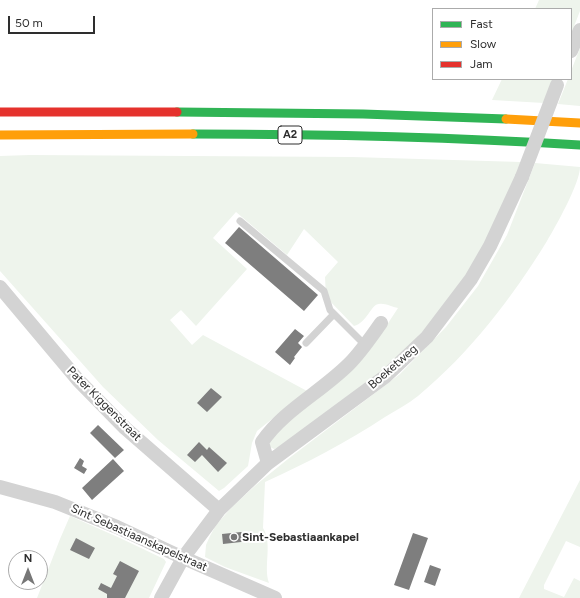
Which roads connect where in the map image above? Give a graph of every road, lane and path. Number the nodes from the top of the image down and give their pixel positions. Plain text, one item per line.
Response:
1 (580, 30) edge
2 (572, 49) edge
3 (558, 82) edge
4 (0, 112) edge
5 (580, 123) edge
6 (0, 135) edge
7 (580, 145) edge
8 (240, 221) dead end
9 (0, 287) edge
10 (334, 314) junction
11 (381, 323) dead end
12 (306, 343) dead end
13 (365, 345) junction
14 (268, 464) junction
15 (0, 487) edge
16 (219, 510) junction
17 (183, 558) junction
18 (161, 598) edge
19 (275, 598) edge

1 - 2 street
3 - 14 street, Boeketweg, bridge
4 - 5 highway, A2
6 - 7 highway, A2
8 - 10 lane
9 - 16 street, Pater Kiggenstraat
10 - 12 lane
10 - 13 lane
11 - 13 street
13 - 14 street
14 - 16 street, Boeketweg
15 - 17 street, Sint Sebastiaanskapelstraat
16 - 17 street, Boeketweg
17 - 18 street, Boeketweg
17 - 19 street, Sint Sebastiaanskapelstraat

